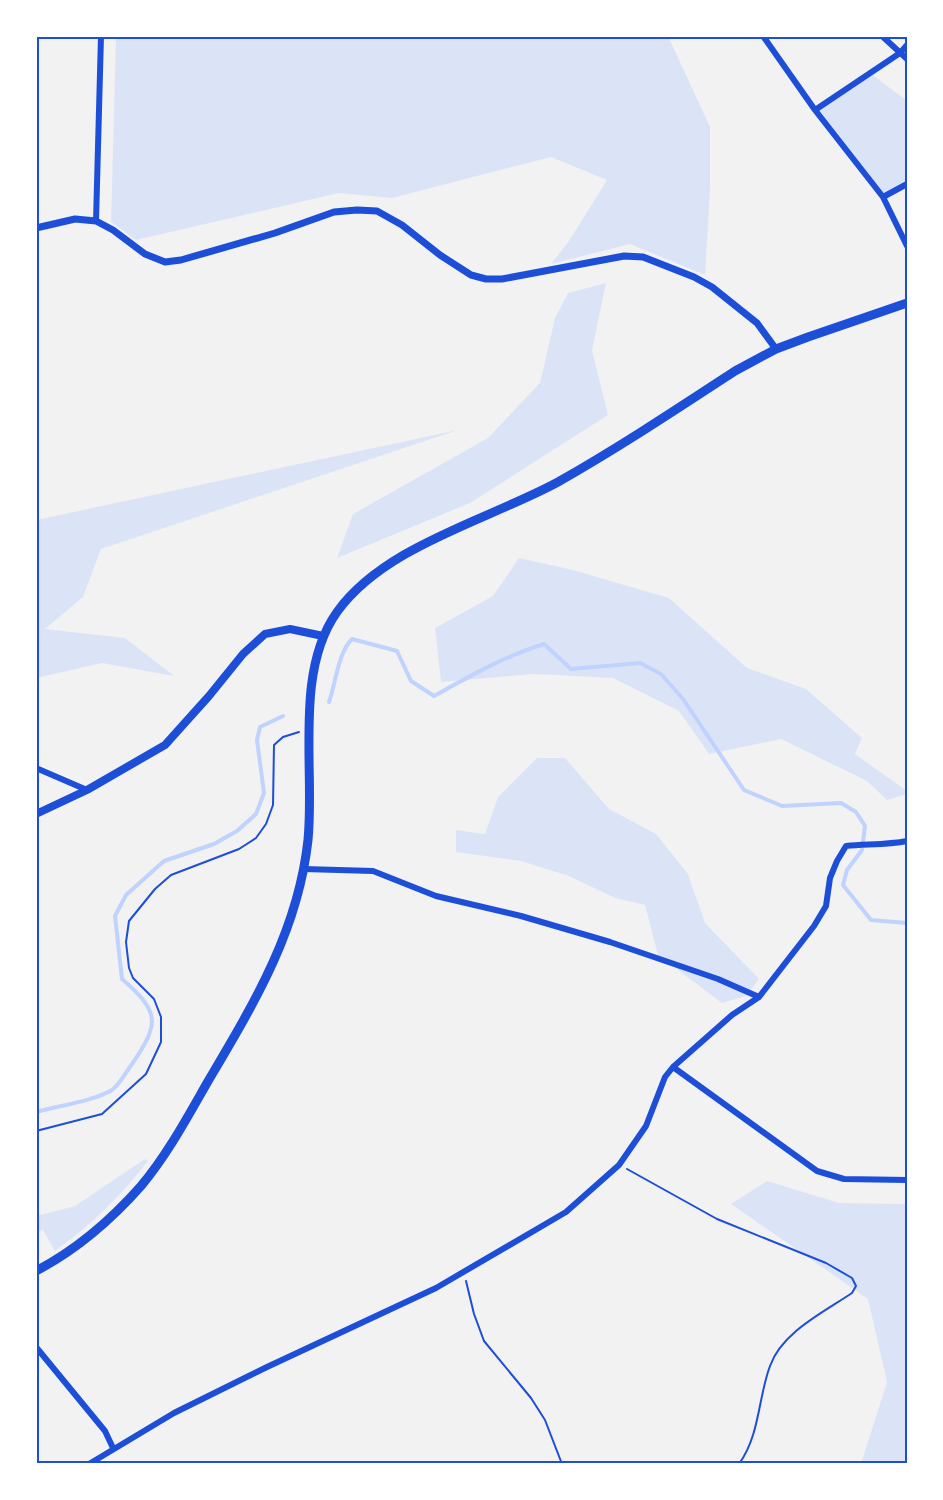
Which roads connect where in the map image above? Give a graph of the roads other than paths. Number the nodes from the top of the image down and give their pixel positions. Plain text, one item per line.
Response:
1 (101, 36) edge
2 (763, 36) edge
3 (882, 36) edge
4 (907, 45) edge
5 (900, 53) junction
6 (907, 59) edge
7 (815, 110) junction
8 (907, 184) edge
9 (883, 197) junction
10 (96, 221) junction
11 (36, 228) edge
12 (907, 246) edge
13 (907, 303) edge
14 (776, 349) junction
15 (323, 636) junction
16 (36, 768) edge
17 (87, 790) junction
18 (36, 814) edge
19 (907, 841) edge
20 (304, 869) junction
21 (759, 998) junction
22 (673, 1067) junction
23 (907, 1180) edge
24 (36, 1271) edge
25 (36, 1347) edge
26 (113, 1449) junction
27 (89, 1464) edge

1 - 10 street
2 - 7 street
3 - 5 street
4 - 5 street
5 - 6 street
5 - 7 street
7 - 9 street
8 - 9 street
9 - 12 street
10 - 11 street
10 - 14 street
13 - 14 highway
14 - 15 highway
15 - 17 main road
15 - 20 highway
16 - 17 street
17 - 18 main road
19 - 21 street
20 - 21 street
20 - 24 highway
21 - 22 street
22 - 23 street
22 - 26 street
25 - 26 street
26 - 27 street

